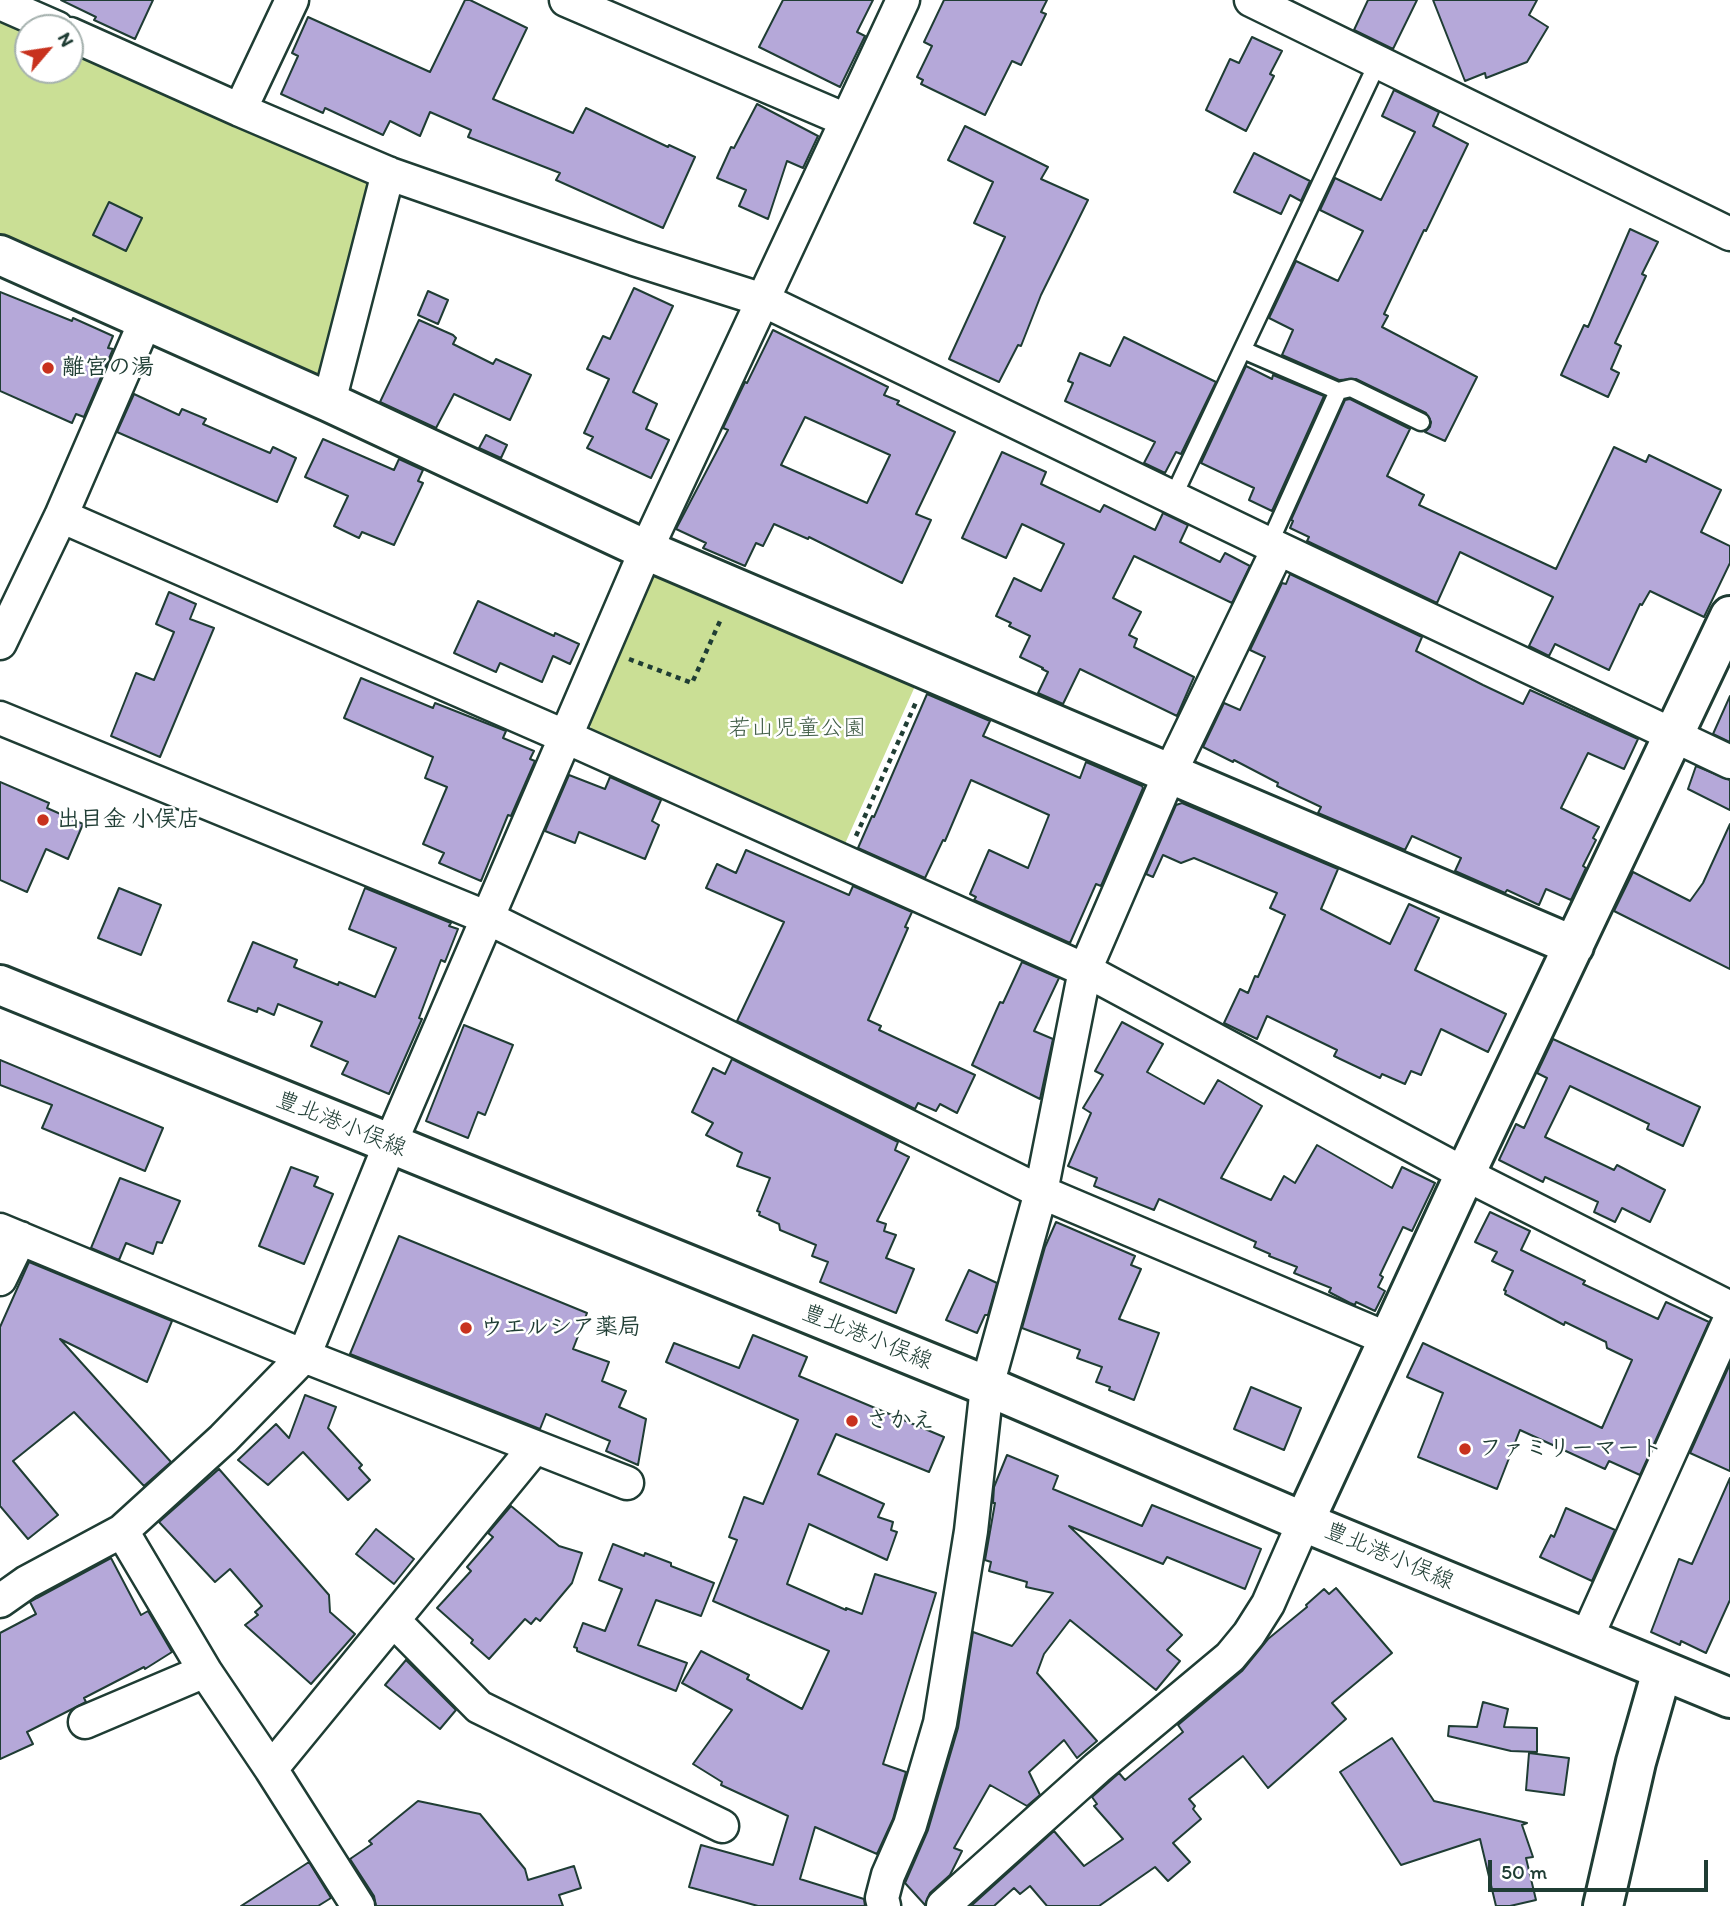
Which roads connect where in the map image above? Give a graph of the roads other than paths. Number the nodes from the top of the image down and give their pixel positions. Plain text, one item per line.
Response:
1 (292, 0) edge
2 (566, 0) edge
3 (903, 0) edge
4 (1251, 0) edge
5 (0, 3) edge
6 (25, 14) edge
7 (84, 40) edge
8 (1378, 62) junction
9 (240, 110) junction
10 (846, 120) junction
11 (388, 173) junction
12 (1730, 234) edge
13 (0, 255) edge
14 (763, 300) junction
15 (145, 322) junction
16 (1243, 350) junction
17 (1338, 391) junction
18 (328, 402) junction
19 (1422, 422) dead end
20 (1172, 497) junction
21 (61, 516) junction
22 (1274, 547) junction
23 (646, 550) junction
24 (1730, 616) edge
25 (0, 643) edge
26 (0, 718) edge
27 (564, 736) junction
28 (1671, 736) junction
29 (1730, 762) edge
30 (1170, 773) junction
31 (488, 918) junction
32 (1574, 946) junction
33 (1085, 970) junction
34 (0, 985) edge
35 (390, 1144) junction
36 (1465, 1174) junction
37 (1041, 1192) junction
38 (10, 1234) edge
39 (0, 1279) edge
40 (1730, 1308) edge
41 (1730, 1319) edge
42 (1388, 1339) junction
43 (304, 1356) junction
44 (987, 1386) junction
45 (535, 1447) junction
46 (627, 1483) dead end
47 (1304, 1522) junction
48 (122, 1531) junction
49 (0, 1601) edge
50 (393, 1620) junction
51 (1586, 1639) junction
52 (205, 1671) junction
53 (1662, 1671) junction
54 (1730, 1698) edge
55 (85, 1722) dead end
56 (271, 1769) junction
57 (722, 1826) dead end
58 (358, 1906) edge
59 (884, 1906) edge
60 (943, 1906) edge
61 (1603, 1906) edge

1 - 9 street
2 - 10 street
3 - 10 street
4 - 8 street
5 - 6 street
7 - 9 street
8 - 12 street
8 - 16 lane
9 - 11 street
10 - 14 street
11 - 14 street
11 - 18 street
13 - 15 street
14 - 20 street
14 - 23 street
15 - 18 street
15 - 21 street
16 - 17 lane
16 - 20 lane
17 - 19 lane
17 - 22 lane
18 - 23 street
20 - 22 street
21 - 25 street
21 - 27 street
22 - 28 street
22 - 30 street
23 - 27 street
23 - 30 street
24 - 28 street
26 - 31 street
27 - 31 street
27 - 33 street
28 - 29 street
28 - 32 street
30 - 32 street
30 - 33 street
31 - 35 street
31 - 37 street
32 - 36 street
33 - 36 street
33 - 37 street
34 - 35 street, 豊北港小俣線
35 - 43 street
35 - 44 street, 豊北港小俣線
36 - 40 street
36 - 42 street
37 - 42 street
37 - 44 street
38 - 39 street
38 - 43 street
41 - 51 street
42 - 47 street
43 - 45 street
43 - 48 street
44 - 47 street, 豊北港小俣線
44 - 59 street
45 - 46 street
45 - 50 street
47 - 51 street, 豊北港小俣線
47 - 60 street
48 - 49 street
48 - 52 street
50 - 56 street
50 - 57 street
51 - 53 street, 豊北港小俣線
52 - 55 street
52 - 56 street
53 - 54 street, 豊北港小俣線
53 - 61 street
56 - 58 street

